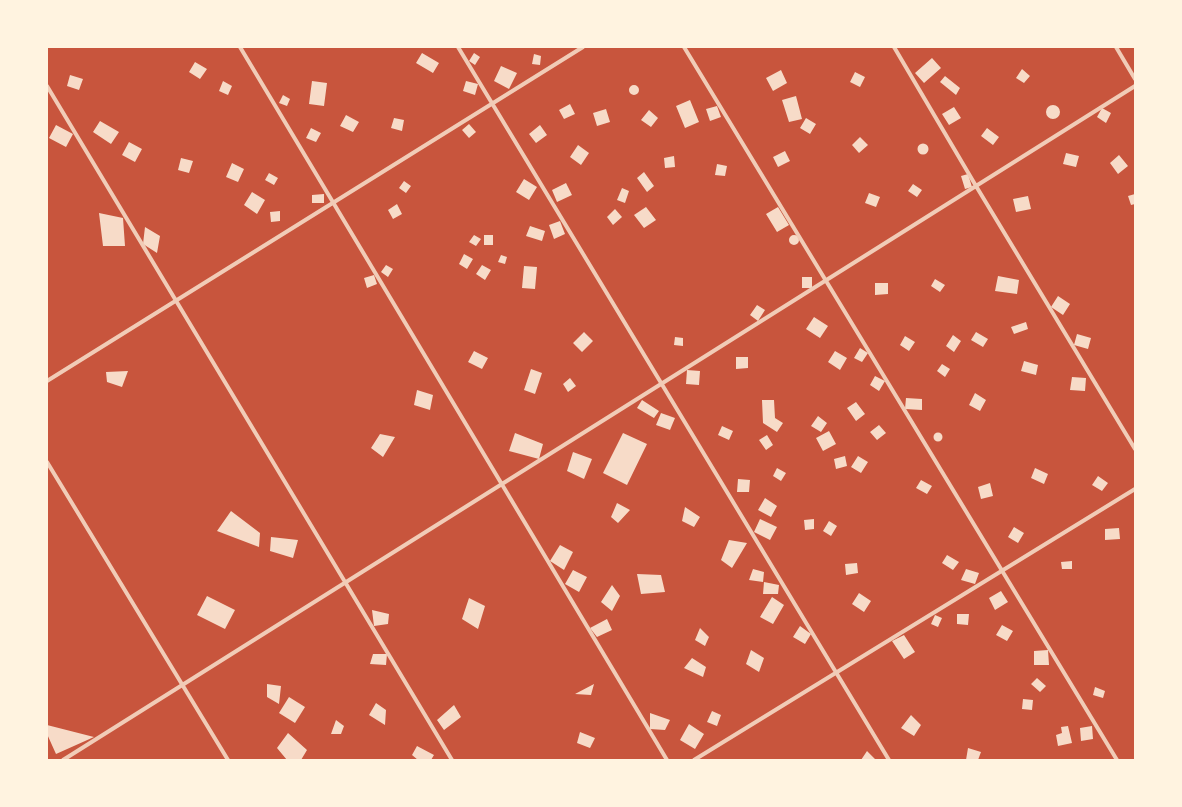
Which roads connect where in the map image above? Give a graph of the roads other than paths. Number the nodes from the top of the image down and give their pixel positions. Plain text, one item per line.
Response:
1 (240, 47) edge
2 (458, 47) edge
3 (584, 47) edge
4 (684, 47) edge
5 (894, 47) edge
6 (1116, 47) edge
7 (1135, 79) edge
8 (47, 86) edge
9 (1135, 86) edge
10 (492, 103) junction
11 (976, 186) junction
12 (333, 202) junction
13 (826, 281) junction
14 (176, 300) junction
15 (47, 381) edge
16 (661, 384) junction
17 (1135, 449) edge
18 (47, 462) edge
19 (502, 484) junction
20 (1135, 489) edge
21 (1002, 571) junction
22 (345, 582) junction
23 (836, 672) junction
24 (182, 685) junction
25 (63, 760) edge
26 (228, 760) edge
27 (452, 760) edge
28 (667, 760) edge
29 (694, 760) edge
30 (889, 760) edge
31 (1117, 760) edge

1 - 12 street
2 - 10 street
3 - 10 street
4 - 13 street
5 - 11 street
6 - 7 street
8 - 14 street
9 - 11 street
10 - 12 street
10 - 16 street
11 - 13 street
11 - 17 street
12 - 14 street
12 - 19 street
13 - 16 street
13 - 21 street
14 - 15 street
14 - 22 street
16 - 19 street
16 - 23 street
18 - 24 street
19 - 22 street
19 - 28 street
20 - 21 street
21 - 23 street
21 - 31 street
22 - 24 street
22 - 27 street
23 - 29 street
23 - 30 street
24 - 25 street
24 - 26 street

